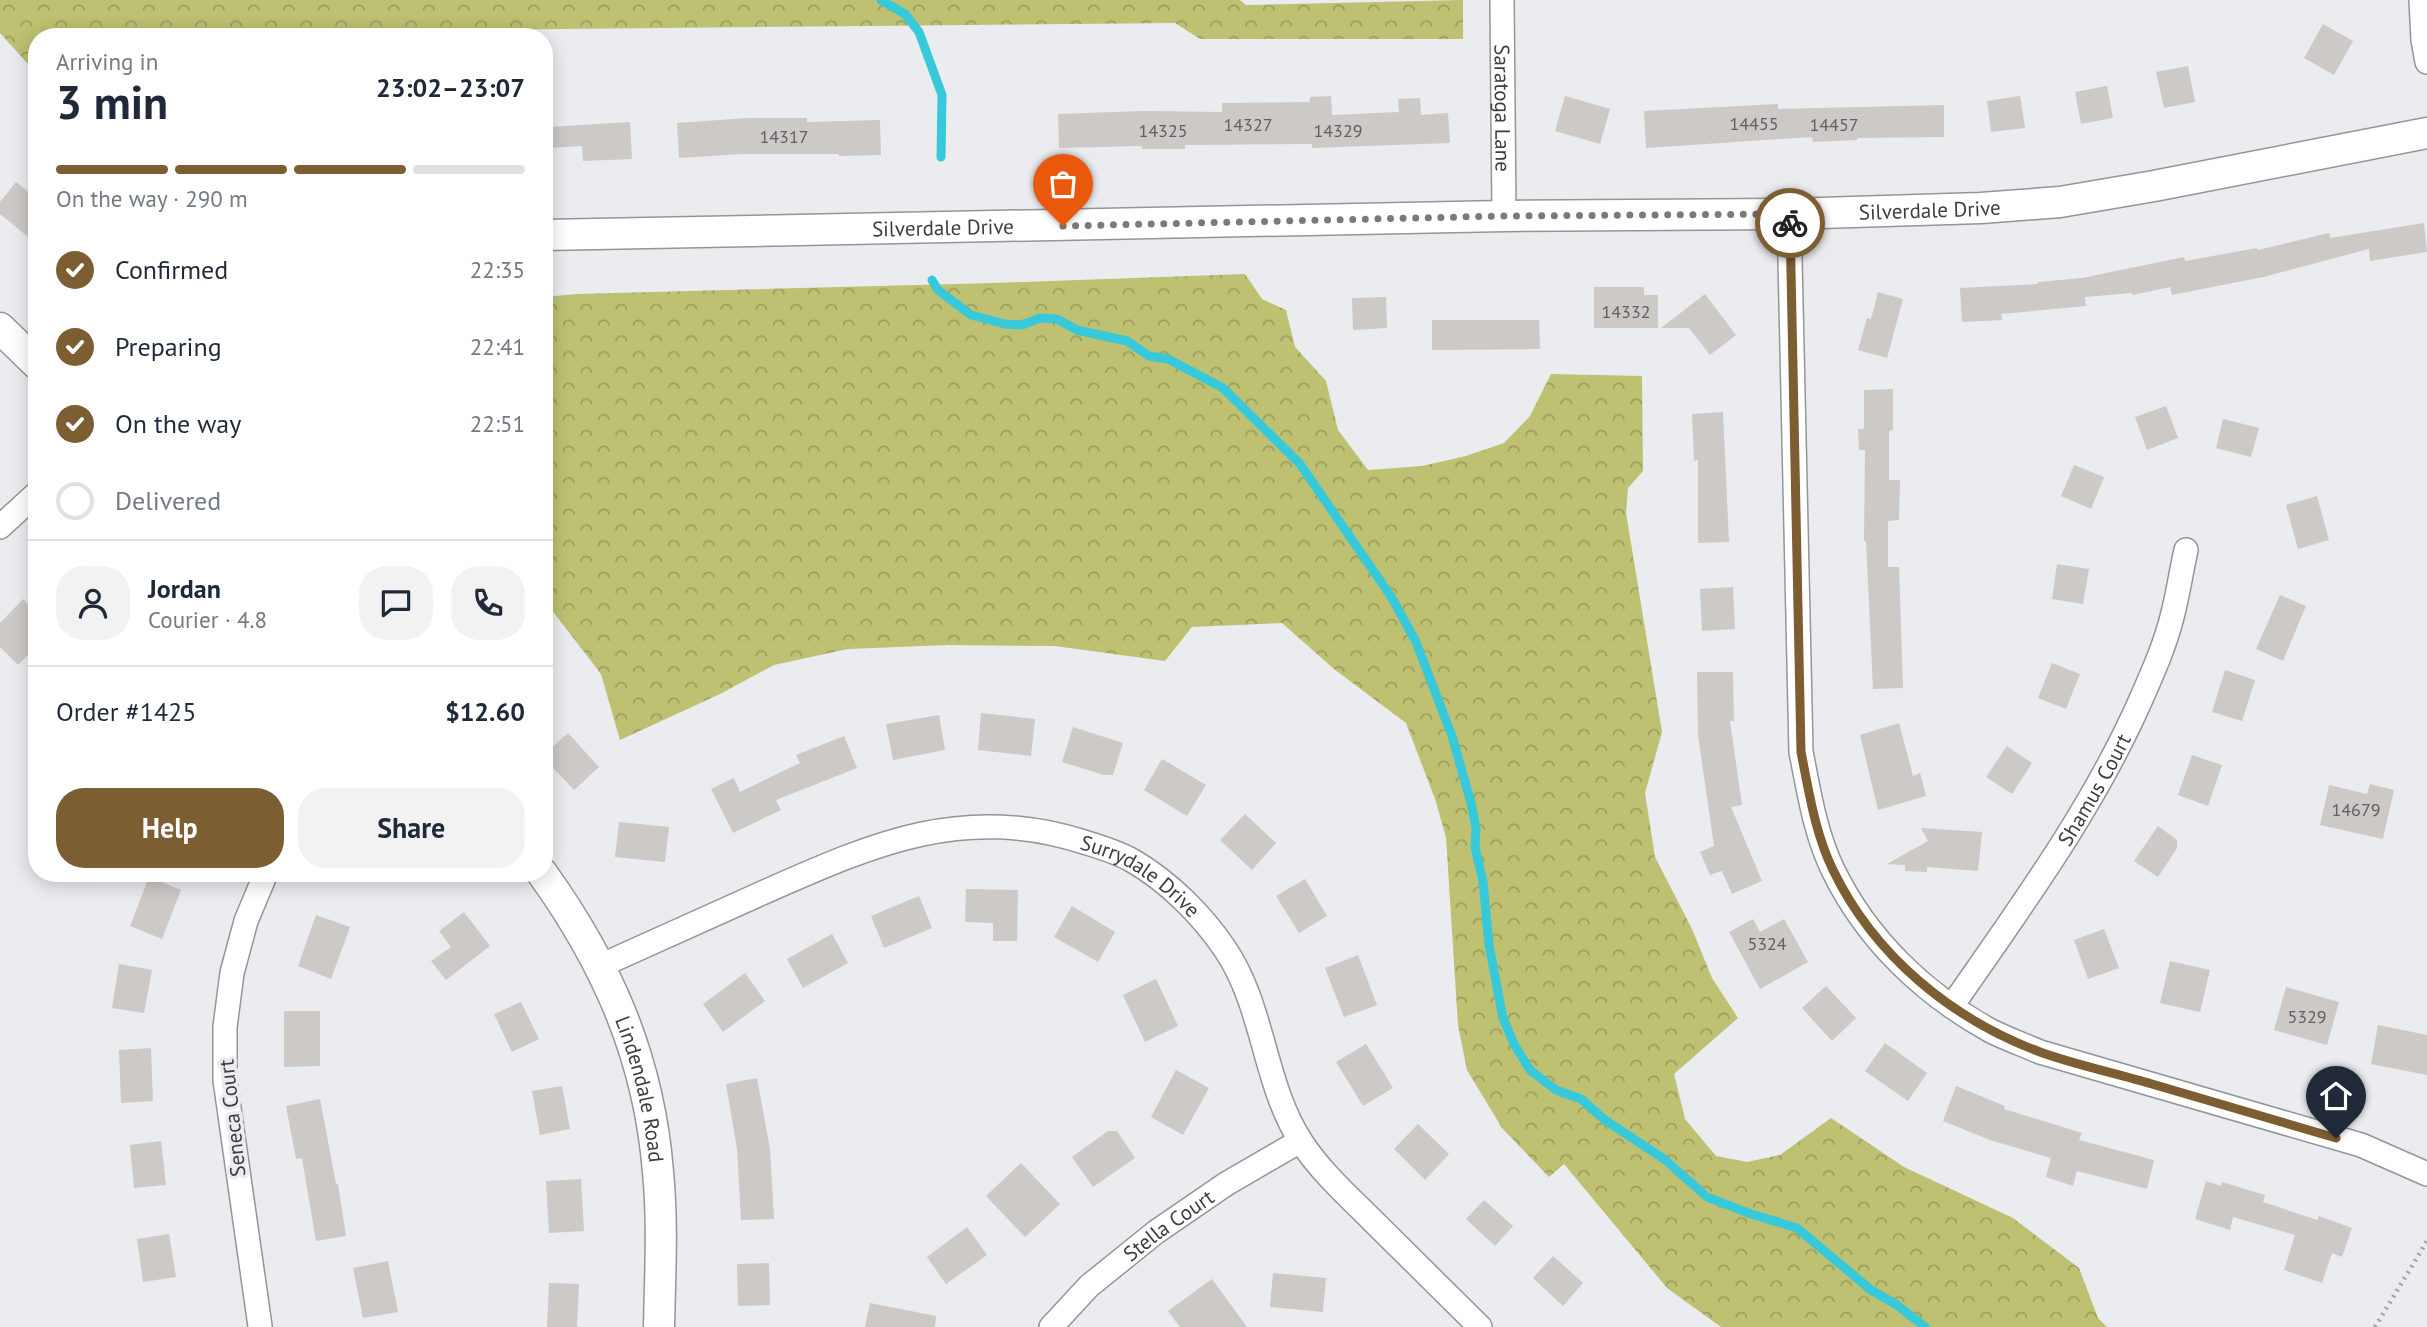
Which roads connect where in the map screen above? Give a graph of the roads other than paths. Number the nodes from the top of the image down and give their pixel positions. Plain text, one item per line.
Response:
1 (1502, 0) edge
2 (2421, 0) edge
3 (2427, 62) edge
4 (2427, 133) edge
5 (1789, 214) junction
6 (1504, 216) junction
7 (553, 235) edge
8 (0, 328) edge
9 (28, 355) edge
10 (28, 501) edge
11 (0, 527) edge
12 (2186, 550) dead end
13 (262, 882) edge
14 (548, 882) edge
15 (600, 966) junction
16 (1952, 1006) junction
17 (1300, 1141) junction
18 (2427, 1174) edge
19 (260, 1326) edge
20 (659, 1327) edge
21 (1051, 1327) edge
22 (1480, 1327) edge

1 - 6 street, Saratoga Lane
2 - 3 street
4 - 5 street, Silverdale Drive
5 - 6 street, Silverdale Drive
5 - 16 street
6 - 7 street, Silverdale Drive
8 - 9 street
10 - 11 street
12 - 16 street, Shamus Court
13 - 19 street, Seneca Court
14 - 15 street, Lindendale Road
15 - 17 street, Surrydale Drive
15 - 20 street, Lindendale Road
16 - 18 street
17 - 21 street, Stella Court
17 - 22 street, Surrydale Drive

